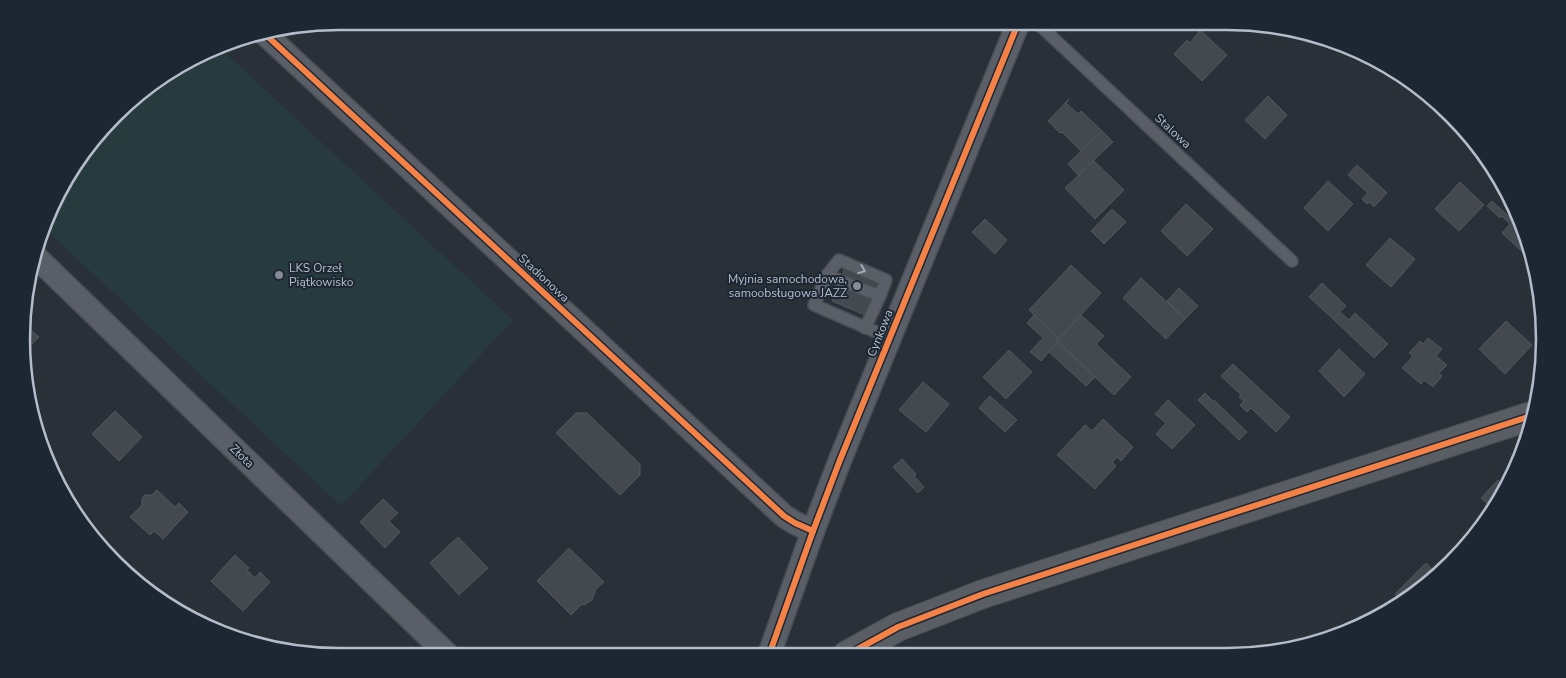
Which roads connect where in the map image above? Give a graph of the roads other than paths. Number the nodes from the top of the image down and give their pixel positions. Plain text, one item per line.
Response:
1 (1015, 30) edge
2 (1045, 30) edge
3 (270, 38) edge
4 (40, 261) edge
5 (1292, 261) dead end
6 (827, 276) junction
7 (880, 296) junction
8 (865, 328) junction
9 (890, 338) junction
10 (1525, 418) edge
11 (813, 531) junction
12 (441, 648) edge
13 (772, 648) edge
14 (860, 648) edge

1 - 9 street, Cynkowa
2 - 5 lane, Stalowa
3 - 11 street, Stadionowa
4 - 12 street, Złota
6 - 7 lane
6 -> 7 lane
6 - 8 lane
7 - 8 lane
8 - 9 lane
9 - 11 street, Cynkowa
10 - 14 street
11 - 13 street, Cynkowa

